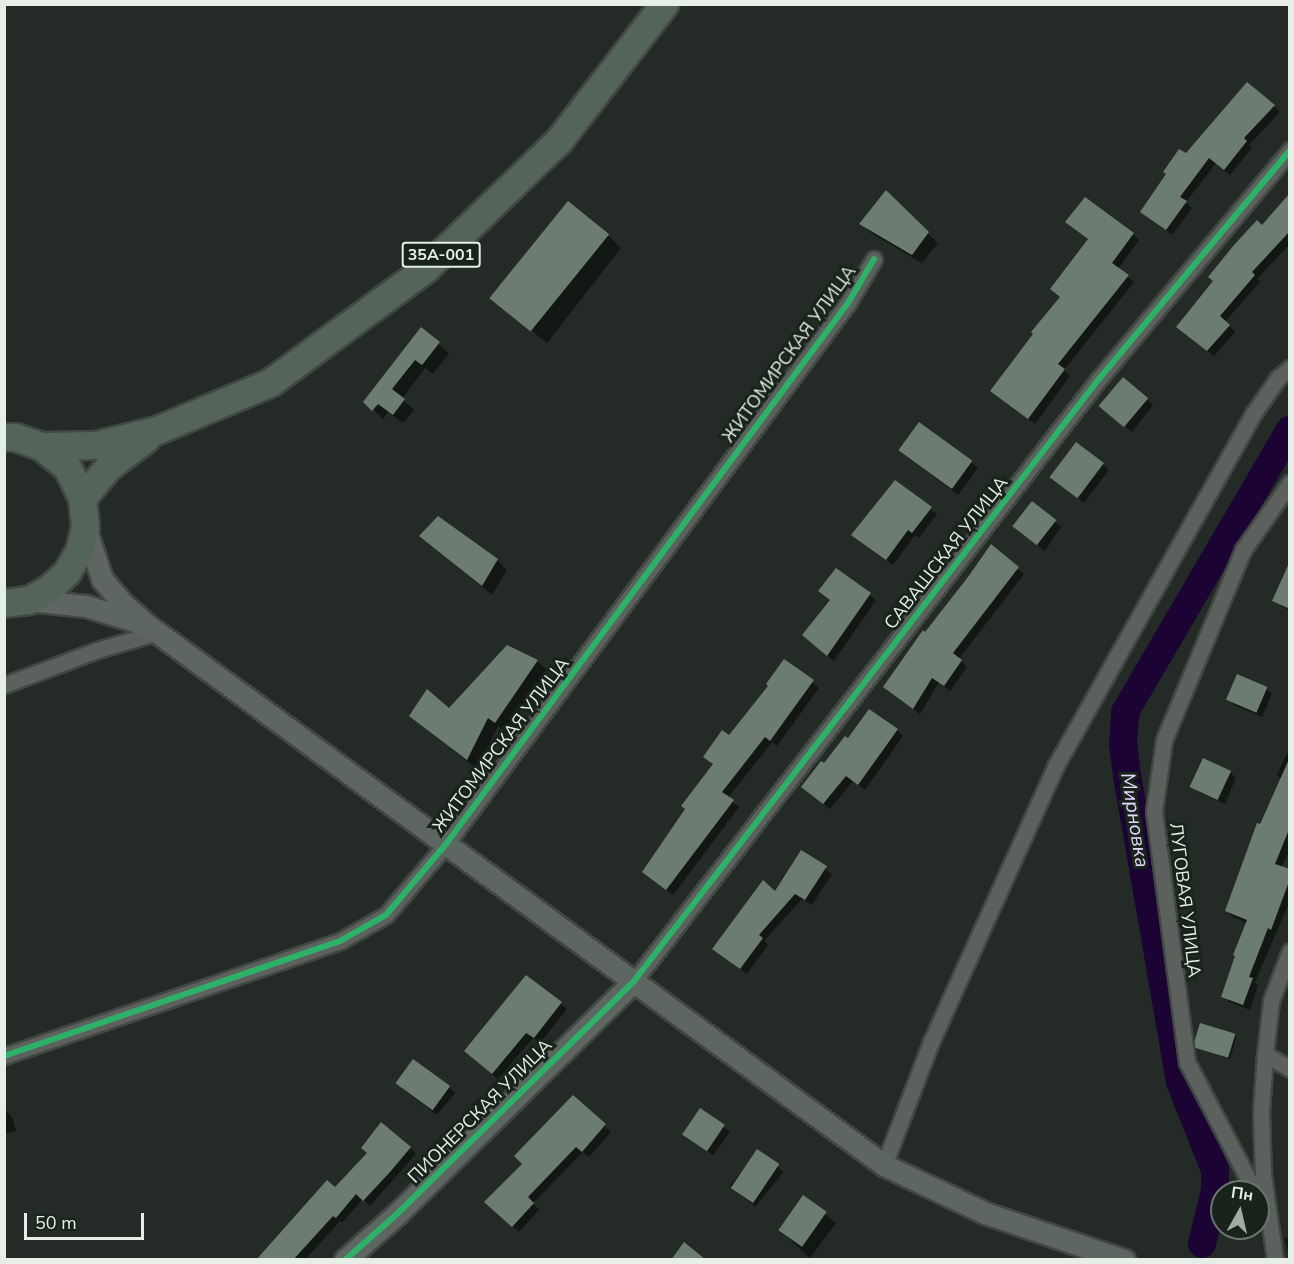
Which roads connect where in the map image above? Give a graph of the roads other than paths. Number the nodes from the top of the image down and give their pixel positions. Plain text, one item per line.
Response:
1 (664, 4) edge
2 (1290, 150) edge
3 (874, 259) dead end
4 (1290, 368) edge
5 (157, 430) junction
6 (4, 436) edge
7 (40, 446) junction
8 (1290, 483) edge
9 (82, 498) junction
10 (85, 527) junction
11 (16, 602) edge
12 (153, 629) junction
13 (4, 685) edge
14 (446, 843) junction
15 (1290, 951) edge
16 (633, 981) junction
17 (1264, 1054) junction
18 (4, 1056) edge
19 (1290, 1069) edge
20 (884, 1165) junction
21 (1249, 1180) edge
22 (1264, 1180) edge
23 (1270, 1220) edge
24 (345, 1260) edge
25 (1124, 1260) edge
26 (1275, 1260) edge

1 - 5 highway, 35А-001
2 - 16 street, САВАШСКАЯ УЛИЦА
3 - 14 street, ЖИТОМИРСКАЯ УЛИЦА
4 - 20 street
5 - 7 highway, 35А-001
5 - 9 highway, 35А-001
6 - 7 highway, 35А-001
7 - 9 highway, 35А-001
8 - 21 street, ЛУГОВАЯ УЛИЦА
9 - 10 highway, 35А-001
10 - 11 highway, 35А-001
10 - 12 main road
11 - 12 main road
12 - 13 street
12 - 14 main road
14 - 16 main road
14 - 18 street, ЖИТОМИРСКАЯ УЛИЦА
15 - 17 street
16 - 20 main road
16 - 24 main road, ПИОНЕРСКАЯ УЛИЦА
17 - 19 street
17 - 22 street
20 - 25 main road
23 - 26 street

